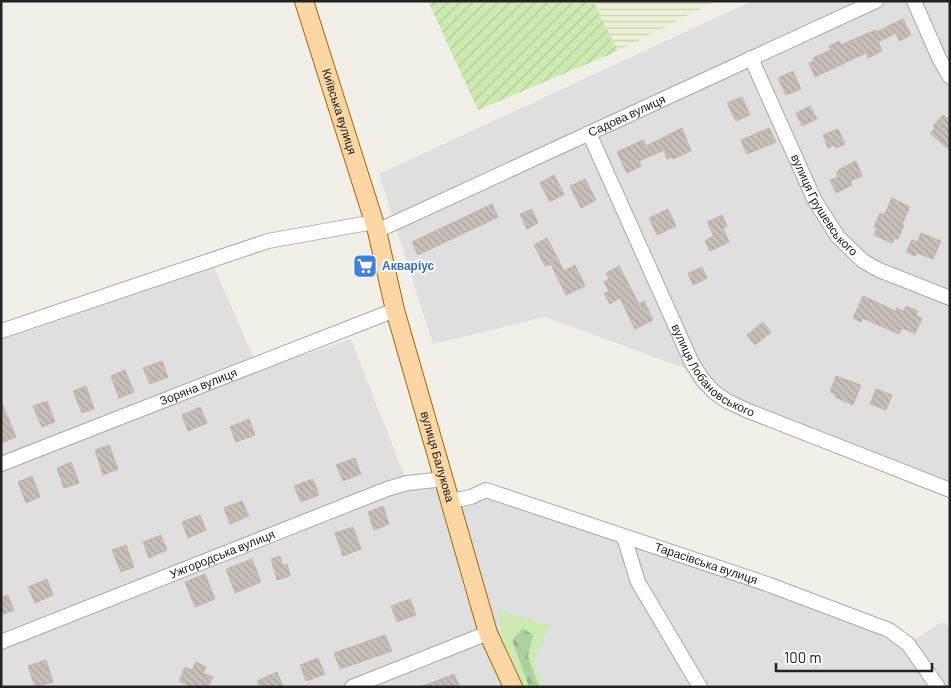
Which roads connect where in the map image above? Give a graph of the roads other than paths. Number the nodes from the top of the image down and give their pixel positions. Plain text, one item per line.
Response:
1 (304, 1) edge
2 (876, 1) edge
3 (914, 1) edge
4 (751, 58) junction
5 (950, 77) edge
6 (589, 133) junction
7 (376, 227) junction
8 (950, 298) edge
9 (396, 310) junction
10 (1, 331) edge
11 (1, 464) edge
12 (445, 479) junction
13 (950, 490) edge
14 (450, 501) junction
15 (624, 537) junction
16 (488, 633) junction
17 (1, 642) edge
18 (352, 687) edge
19 (513, 687) edge
20 (700, 687) edge
21 (938, 687) edge

1 - 7 main road, Київська вулиця
2 - 4 street, Садова вулиця
3 - 5 street
4 - 6 street, Садова вулиця
4 - 8 street, вулиця Грушевського
6 - 7 street, Садова вулиця
6 - 13 street, вулиця Лобановського
7 - 9 main road, вулиця Балукова
7 - 10 street, Садова вулиця
9 - 11 street, Зоряна вулиця
9 - 12 main road, вулиця Балукова
12 - 14 main road, вулиця Балукова
12 - 17 street, Ужгородська вулиця
14 - 15 street, Тарасівська вулиця
14 - 16 main road, вулиця Балукова
15 - 20 street
15 - 21 street, Тарасівська вулиця
16 - 18 street
16 - 19 main road, вулиця Балукова

